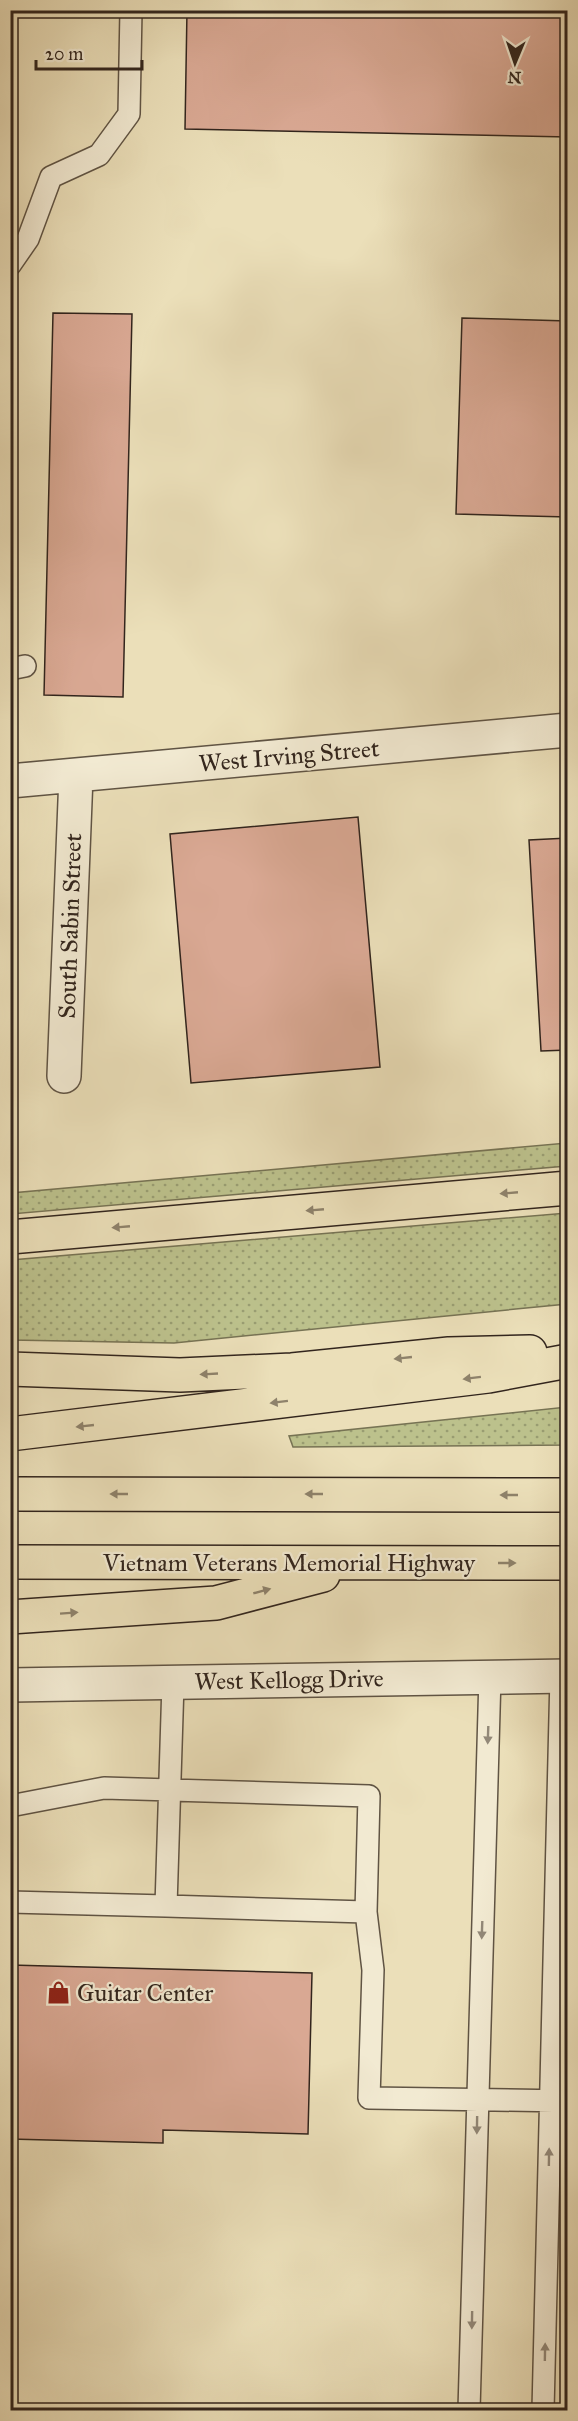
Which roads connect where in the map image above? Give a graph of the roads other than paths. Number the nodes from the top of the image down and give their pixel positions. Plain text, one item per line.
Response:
1 (131, 10) edge
2 (10, 265) edge
3 (567, 730) edge
4 (76, 776) junction
5 (10, 781) edge
6 (64, 1076) dead end
7 (567, 1188) edge
8 (10, 1237) edge
9 (567, 1351) edge
10 (527, 1360) junction
11 (567, 1361) edge
12 (10, 1369) edge
13 (10, 1434) edge
14 (10, 1494) edge
15 (567, 1495) edge
16 (10, 1563) edge
17 (567, 1563) edge
18 (364, 1564) junction
19 (10, 1617) edge
20 (564, 1676) edge
21 (490, 1677) junction
22 (173, 1683) junction
23 (10, 1685) edge
24 (170, 1790) junction
25 (10, 1806) edge
26 (10, 1902) edge
27 (166, 1906) junction
28 (366, 1912) junction
29 (477, 2099) junction
30 (559, 2101) edge
31 (470, 2410) edge
32 (543, 2410) edge

1 - 2 lane
3 - 4 street, West Irving Street
4 - 5 street, West Irving Street
4 - 6 street, South Sabin Street
7 -> 8 highway
9 - 10 highway
10 - 11 highway
10 -> 12 highway
10 -> 13 highway
15 -> 14 highway
16 - 18 highway, Vietnam Veterans Memorial Highway
18 -> 17 highway, Vietnam Veterans Memorial Highway
19 -> 18 highway
20 - 21 street, West Kellogg Drive
20 - 30 lane
21 - 22 street, West Kellogg Drive
21 -> 29 lane
22 - 23 street, West Kellogg Drive
22 - 24 lane
24 - 25 lane
24 - 27 lane
24 - 28 lane
26 - 27 lane
27 - 28 lane
28 - 29 lane
29 - 30 lane
29 -> 31 lane
32 -> 30 lane

